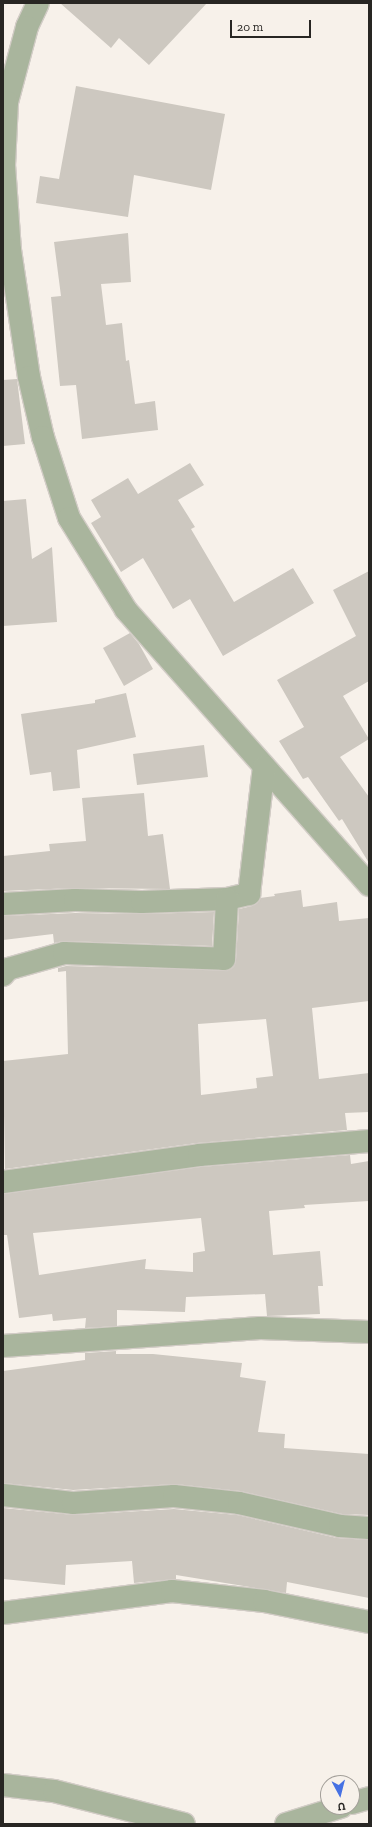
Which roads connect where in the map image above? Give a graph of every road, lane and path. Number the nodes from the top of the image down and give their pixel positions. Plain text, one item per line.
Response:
1 (38, 3) edge
2 (3, 165) edge
3 (264, 767) junction
4 (369, 885) edge
5 (227, 899) junction
6 (3, 904) edge
7 (3, 975) edge
8 (369, 1141) edge
9 (3, 1182) edge
10 (369, 1332) edge
11 (3, 1346) edge
12 (3, 1495) edge
13 (369, 1528) edge
14 (3, 1613) edge
15 (369, 1622) edge
16 (3, 1785) edge
17 (320, 1813) edge
18 (184, 1824) edge
19 (286, 1824) edge

1 - 2 street
2 - 3 street
3 - 4 street
3 - 5 street
5 - 6 street
5 - 7 street
8 - 9 street
10 - 11 street
12 - 13 street
14 - 15 street
16 - 18 street
17 - 19 street

